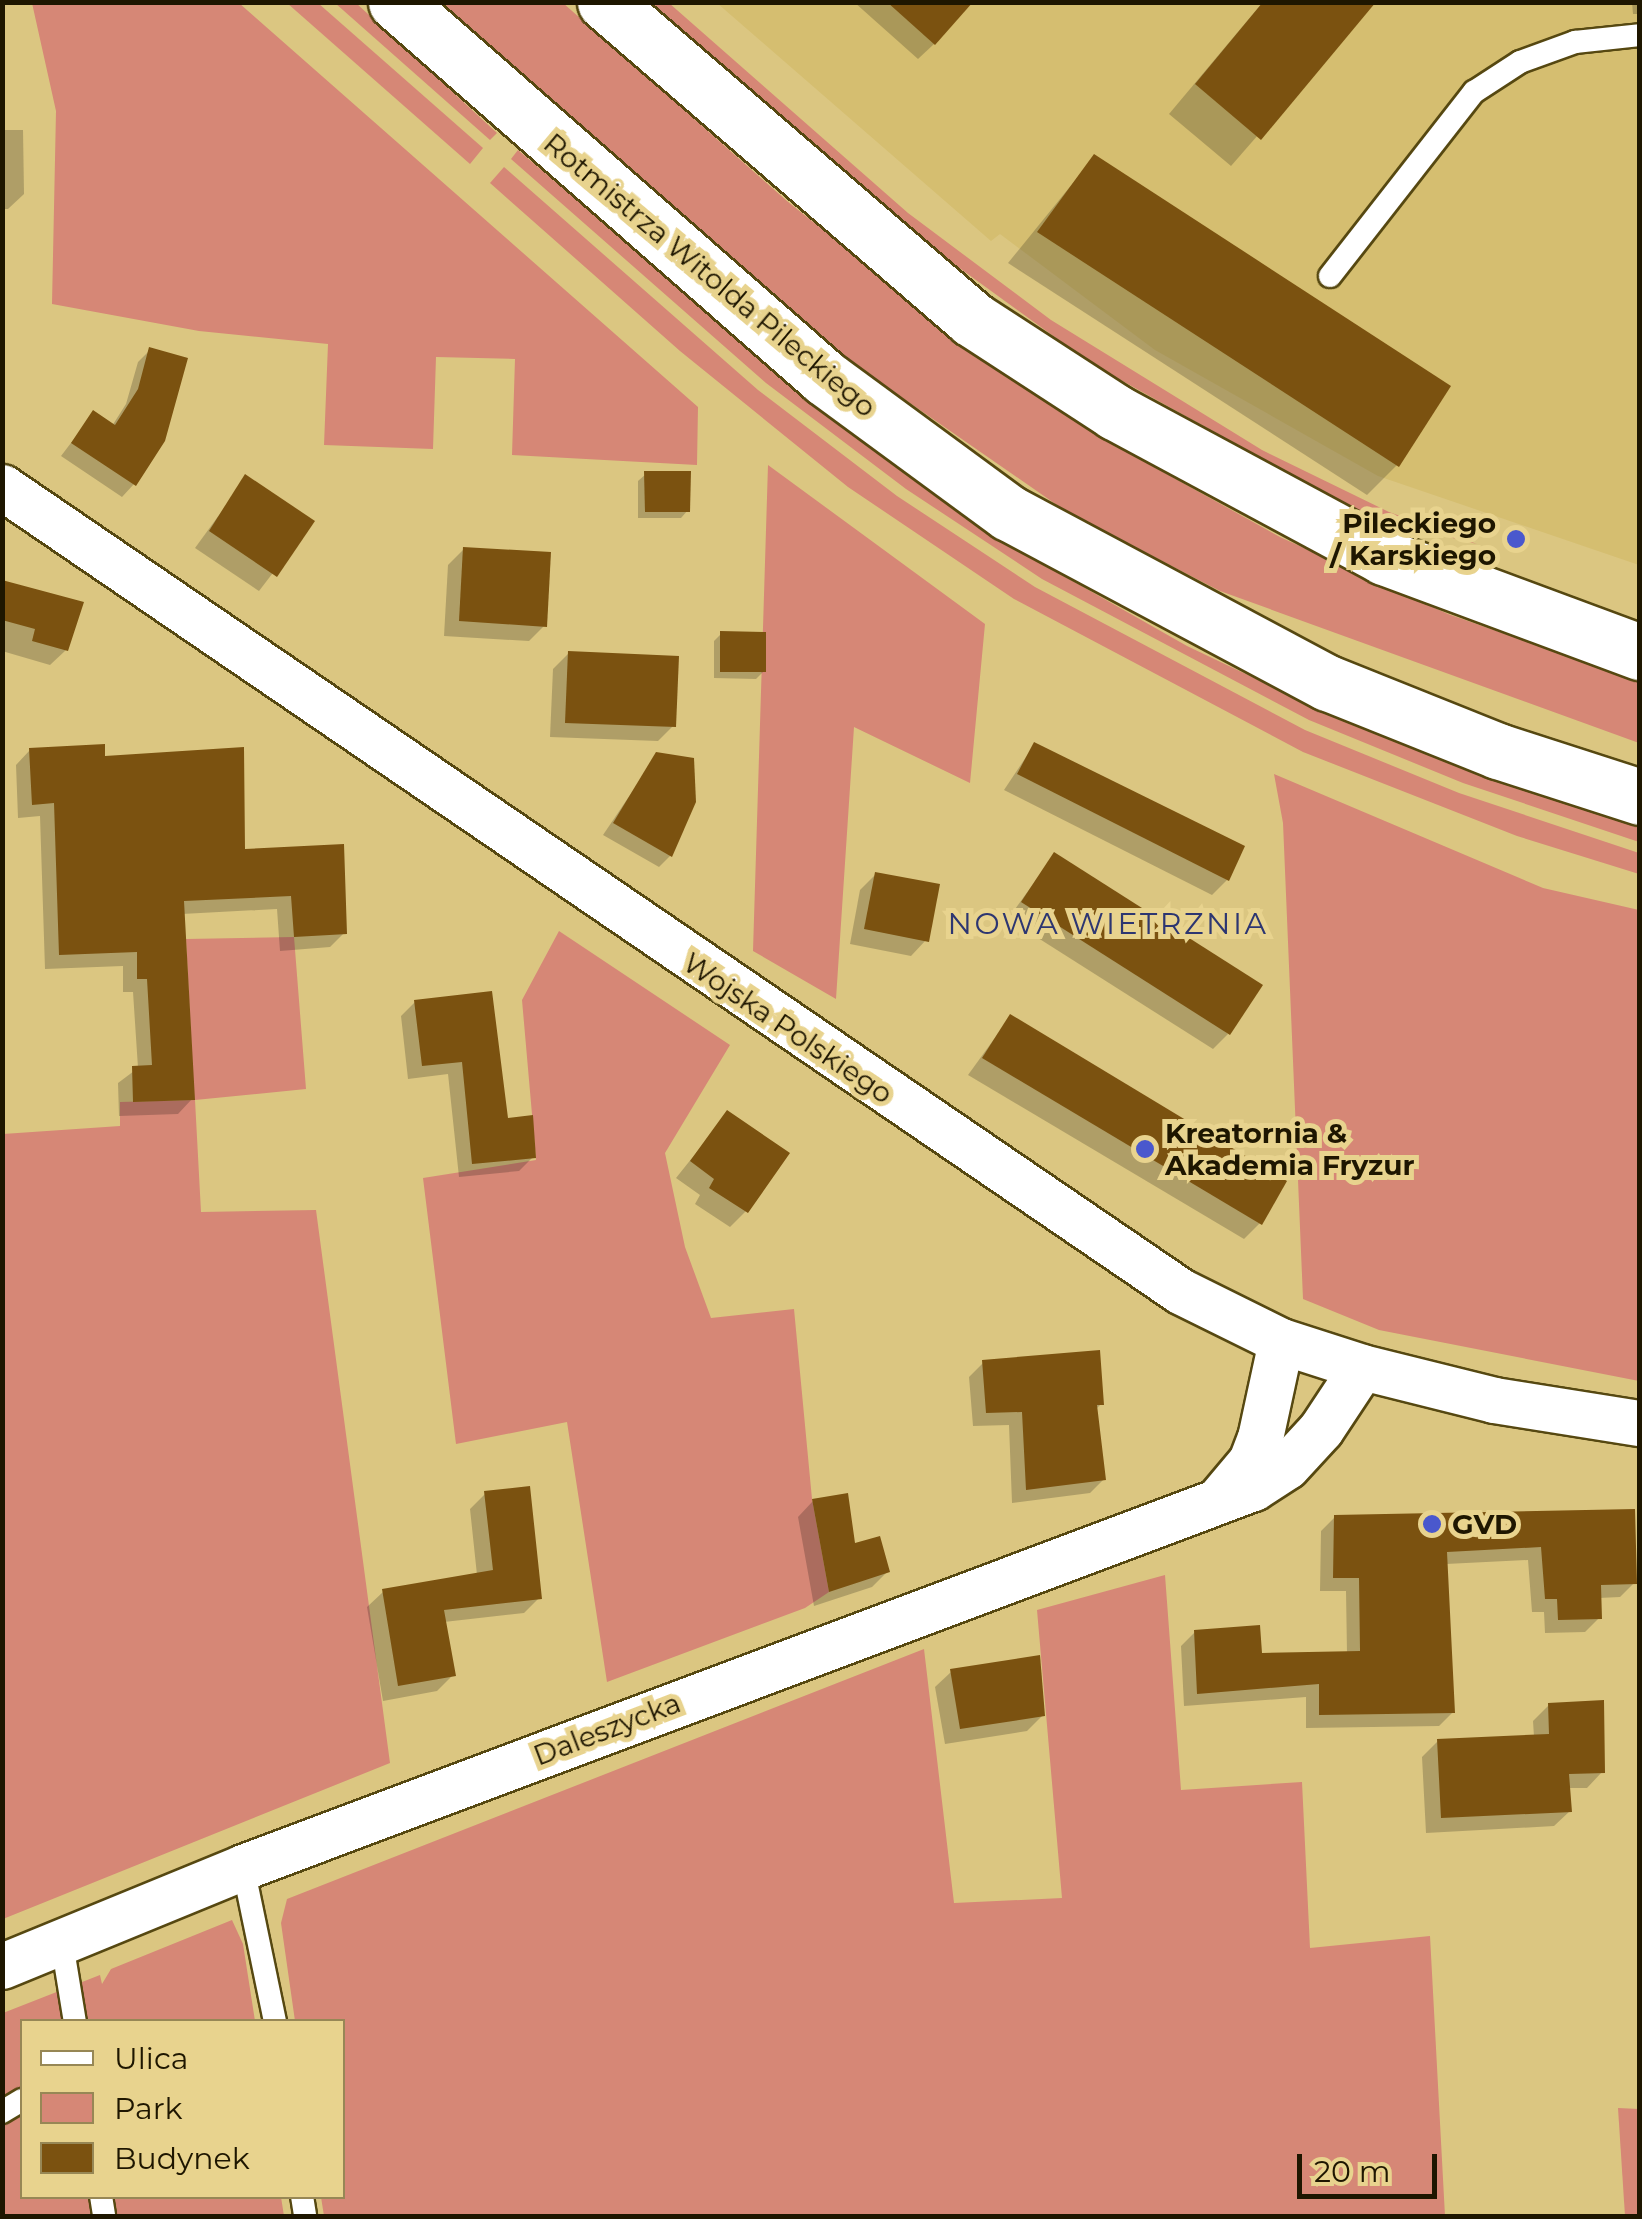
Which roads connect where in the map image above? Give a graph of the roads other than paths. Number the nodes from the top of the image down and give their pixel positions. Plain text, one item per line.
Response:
1 (396, 2) edge
2 (605, 2) edge
3 (1640, 35) edge
4 (1330, 276) dead end
5 (2, 487) edge
6 (1640, 652) edge
7 (1640, 797) edge
8 (1281, 1341) junction
9 (1362, 1367) junction
10 (1640, 1423) edge
11 (1216, 1503) junction
12 (243, 1867) junction
13 (62, 1943) junction
14 (2, 1966) edge
15 (75, 2019) edge
16 (273, 2019) edge

1 - 7 main road, Rotmistrza Witolda Pileckiego
2 - 6 main road
3 - 4 lane
5 - 8 street, Wojska Polskiego
8 - 9 street, Wojska Polskiego
8 - 11 street
9 - 10 street, Wojska Polskiego
9 - 11 street, Daleszycka
11 - 12 street, Daleszycka
12 - 13 street, Daleszycka
12 - 16 lane
13 - 14 street, Daleszycka
13 - 15 lane

